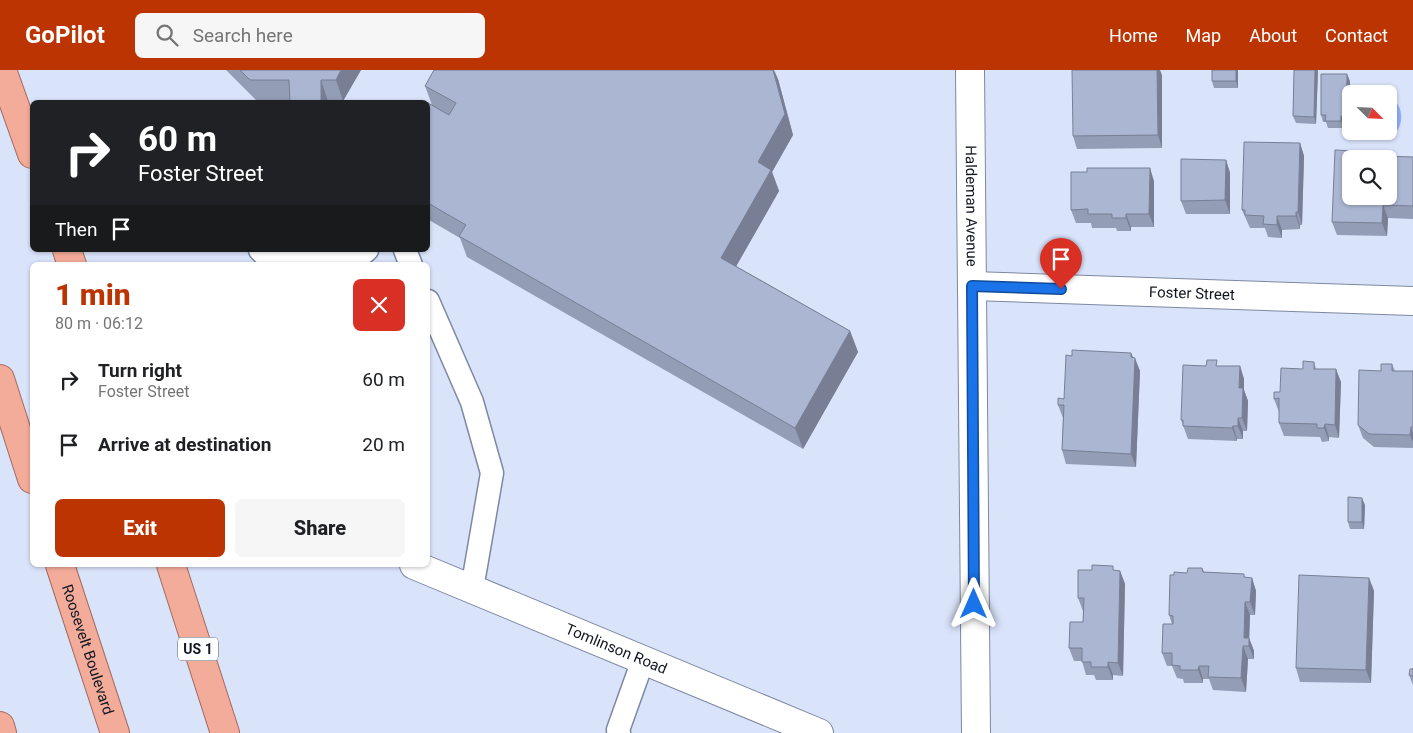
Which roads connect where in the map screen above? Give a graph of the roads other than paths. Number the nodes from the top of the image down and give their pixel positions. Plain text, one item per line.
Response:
1 (2, 70) edge
2 (970, 70) edge
3 (30, 148) edge
4 (262, 252) edge
5 (364, 252) edge
6 (972, 286) junction
7 (1413, 301) edge
8 (430, 306) edge
9 (0, 379) edge
10 (30, 473) edge
11 (61, 567) edge
12 (172, 567) edge
13 (419, 567) edge
14 (472, 589) junction
15 (643, 660) junction
16 (0, 726) edge
17 (2, 733) edge
18 (115, 733) edge
19 (225, 733) edge
20 (619, 733) edge
21 (818, 733) edge
22 (976, 733) edge

1 - 3 highway
2 - 6 street, Haldeman Avenue
4 - 5 lane
6 - 7 street, Foster Street
6 - 22 street, Haldeman Avenue
8 - 14 lane
9 - 10 highway
11 - 18 highway, Roosevelt Boulevard
12 - 19 highway, US 1
13 - 14 street, Tomlinson Road
14 - 15 street, Tomlinson Road
15 - 20 lane
15 - 21 street, Tomlinson Road
16 - 17 highway

